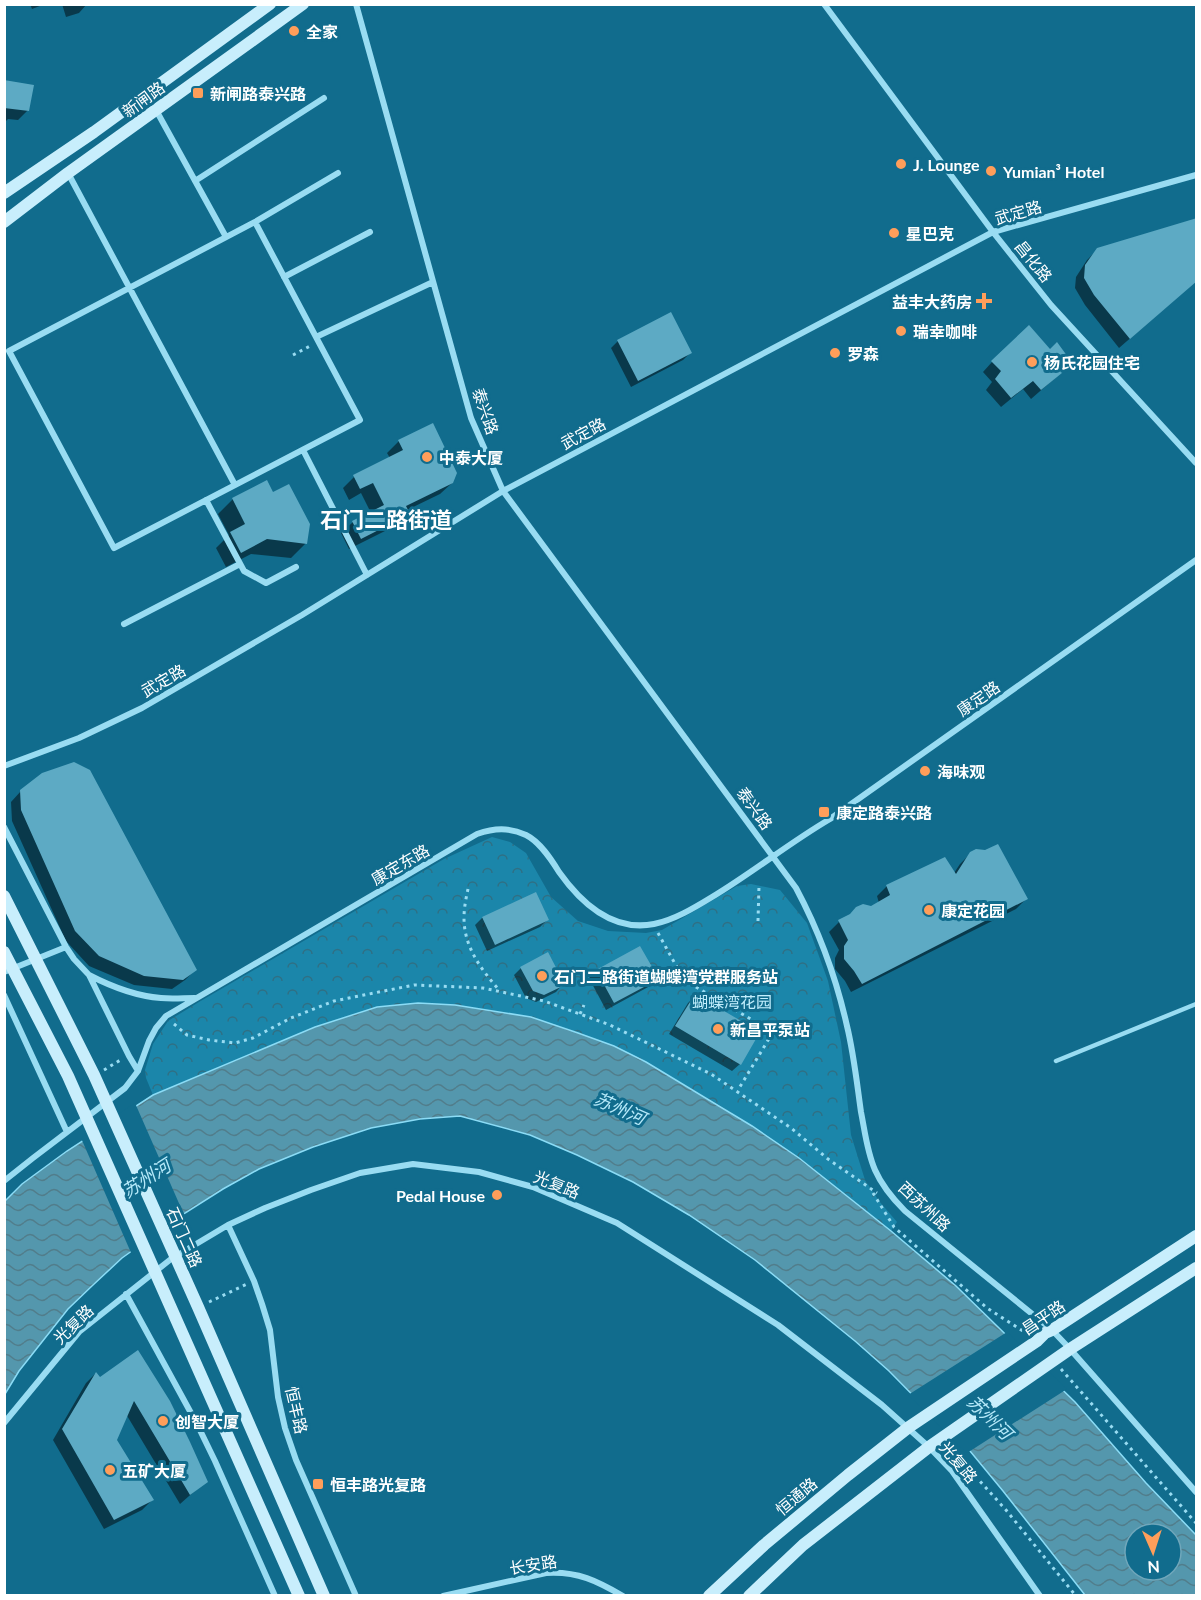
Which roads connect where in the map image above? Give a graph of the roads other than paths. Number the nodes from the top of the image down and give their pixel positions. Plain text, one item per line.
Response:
1 (270, 4) edge
2 (303, 4) edge
3 (356, 4) edge
4 (824, 4) edge
5 (324, 98) dead end
6 (156, 110) junction
7 (68, 173) junction
8 (338, 173) dead end
9 (1197, 175) edge
10 (195, 181) junction
11 (4, 193) edge
12 (4, 222) edge
13 (255, 222) junction
14 (370, 232) dead end
15 (993, 232) junction
16 (226, 237) junction
17 (284, 277) junction
18 (433, 282) junction
19 (129, 288) junction
20 (317, 339) junction
21 (303, 450) junction
22 (1197, 463) edge
23 (235, 485) junction
24 (503, 491) junction
25 (206, 500) junction
26 (1197, 560) edge
27 (240, 564) junction
28 (296, 567) dead end
29 (367, 574) junction
30 (124, 624) dead end
31 (4, 766) edge
32 (4, 827) edge
33 (774, 856) junction
34 (4, 896) edge
35 (66, 947) junction
36 (4, 951) edge
37 (4, 972) edge
38 (89, 975) junction
39 (4, 995) edge
40 (195, 998) junction
41 (1197, 1004) edge
42 (1056, 1061) dead end
43 (138, 1071) junction
44 (67, 1132) junction
45 (4, 1181) edge
46 (228, 1225) junction
47 (1197, 1236) edge
48 (1197, 1268) edge
49 (126, 1294) junction
50 (1052, 1330) junction
51 (1070, 1348) junction
52 (4, 1423) edge
53 (909, 1427) junction
54 (929, 1447) junction
55 (1197, 1492) edge
56 (275, 1596) edge
57 (299, 1596) edge
58 (324, 1596) edge
59 (356, 1596) edge
60 (443, 1596) edge
61 (623, 1596) edge
62 (709, 1596) edge
63 (749, 1596) edge
64 (1040, 1596) edge

1 - 11 main road, 新闸路
2 - 6 main road, 新闸路
3 - 18 street, 泰兴路
4 - 15 street, 昌化路
5 - 10 street
6 - 7 main road, 新闸路
6 - 10 street
7 - 12 main road, 新闸路
7 - 19 street
8 - 13 street
9 - 15 street, 武定路
10 - 16 street
13 - 16 street
13 - 17 street
14 - 17 street
15 - 22 street, 昌化路
15 - 24 street, 武定路
16 - 19 street
17 - 20 street
18 - 20 street
18 - 24 street, 泰兴路
19 - 23 street
19 - 25 street
20 - 21 street
21 - 23 street
21 - 29 street
23 - 25 street
24 - 29 street, 武定路
24 - 33 street, 泰兴路
25 - 27 street
26 - 33 street, 康定路
27 - 28 street
27 - 30 street
29 - 31 street, 武定路
32 - 35 street
33 - 40 street, 康定东路
33 - 50 street, 西苏州路
34 - 58 main road, 石门二路, bridge
35 - 37 street
35 - 38 street
36 - 57 main road, bridge
38 - 40 street
38 - 43 street
39 - 44 street
40 - 43 street, 康定东路
41 - 42 lane
43 - 44 street, 康定东路
44 - 45 street, 康定东路
46 - 49 street, 光复路
46 - 53 street, 光复路
46 - 59 street, 恒丰路
47 - 50 main road, 昌平路
48 - 51 main road
49 - 52 street, 光复路
49 - 56 street
50 - 51 street, 西苏州路
50 - 53 main road, 昌平路
51 - 54 main road
51 - 55 street, 西苏州路
53 - 54 street, 光复路
53 - 62 main road, 恒通路
54 - 63 main road
54 - 64 street, 光复路
60 - 61 street, 长安路

